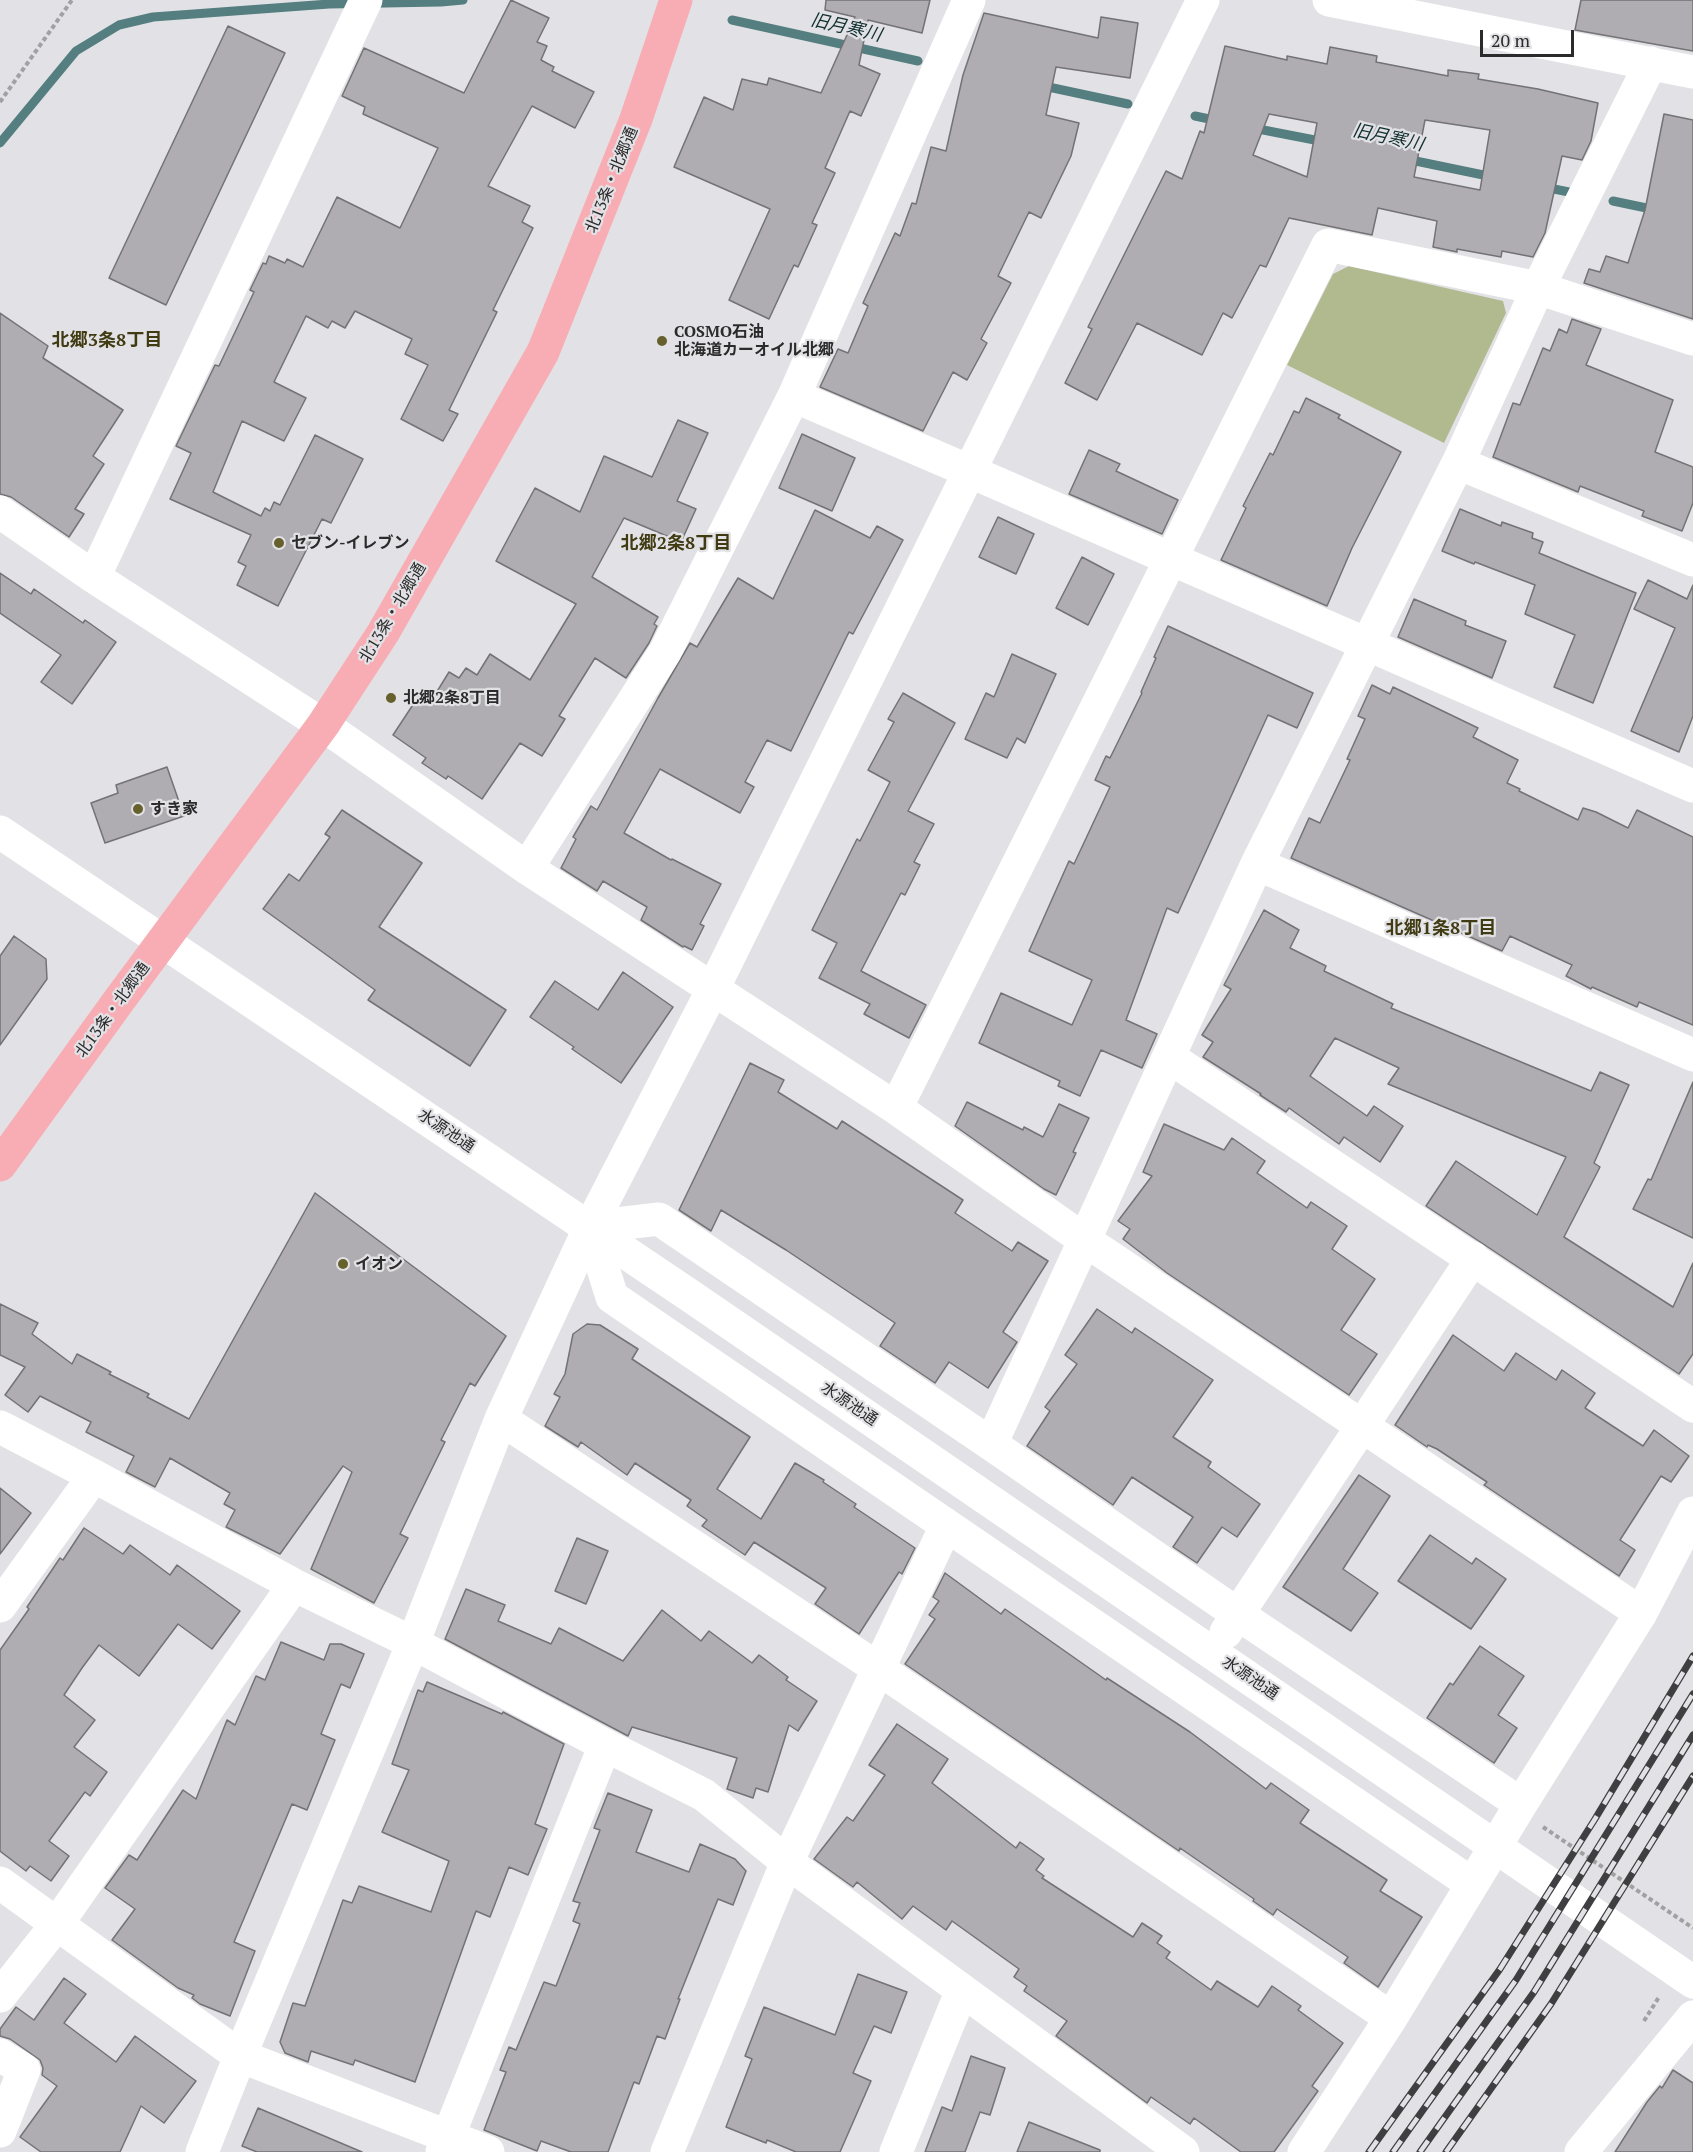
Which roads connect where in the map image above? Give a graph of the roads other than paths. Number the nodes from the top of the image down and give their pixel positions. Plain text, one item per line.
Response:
1 (366, 0) edge
2 (676, 0) edge
3 (969, 0) edge
4 (1203, 0) edge
5 (1329, 0) edge
6 (1651, 63) junction
7 (1693, 72) edge
8 (1538, 288) junction
9 (1693, 339) edge
10 (794, 396) junction
11 (1458, 463) junction
12 (969, 471) junction
13 (0, 512) edge
14 (1170, 559) junction
15 (1693, 560) edge
16 (94, 577) junction
17 (1366, 644) junction
18 (323, 725) junction
19 (1693, 786) edge
20 (0, 832) edge
21 (1257, 864) junction
22 (527, 868) junction
23 (164, 941) junction
24 (713, 989) junction
25 (1693, 1055) edge
26 (1169, 1057) junction
27 (896, 1108) junction
28 (1, 1162) edge
29 (590, 1227) junction
30 (1086, 1240) junction
31 (1473, 1258) junction
32 (1693, 1406) edge
33 (501, 1419) junction
34 (1362, 1426) junction
35 (0, 1428) edge
36 (991, 1444) junction
37 (94, 1476) junction
38 (1693, 1513) edge
39 (946, 1526) junction
40 (294, 1584) junction
41 (0, 1606) edge
42 (1641, 1613) junction
43 (1239, 1615) junction
44 (413, 1643) junction
45 (879, 1669) junction
46 (1184, 1689) junction
47 (604, 1745) junction
48 (1529, 1814) junction
49 (787, 1862) junction
50 (0, 1883) edge
51 (1472, 1884) junction
52 (57, 1924) junction
53 (1693, 1982) edge
54 (962, 1990) junction
55 (0, 1996) edge
56 (1693, 2016) edge
57 (1391, 2018) junction
58 (0, 2055) edge
59 (240, 2056) junction
60 (0, 2131) edge
61 (445, 2145) edge
62 (202, 2152) edge
63 (488, 2152) edge
64 (666, 2152) edge
65 (896, 2152) edge
66 (1183, 2152) edge
67 (1304, 2152) edge
68 (1581, 2152) edge

1 - 16 street
2 - 18 main road, 北13条・北郷通
3 - 10 street
4 - 12 street
5 - 6 street
6 - 7 street
6 - 8 street
8 - 9 street
8 - 11 street
8 - 14 street
10 - 12 street
10 - 22 street
11 - 15 street
11 - 17 street
12 - 14 street
12 - 24 street
13 - 16 street
14 - 17 street
14 - 27 street
16 - 18 street
17 - 19 street
17 - 21 street
18 - 22 street
18 - 23 main road, 北13条・北郷通
20 - 23 street, 水源池通
21 - 25 street
21 - 26 street
22 - 24 street
23 - 28 main road, 北13条・北郷通
23 - 29 street, 水源池通
24 - 27 street
24 - 29 street
26 - 30 street
26 - 31 street
27 - 30 street
29 - 33 street
29 - 36 street
29 - 39 street
29 - 53 street, 水源池通
30 - 34 street
30 - 36 street
31 - 32 street
31 - 34 street
33 - 44 street
33 - 45 street
34 - 42 street
34 - 43 street
35 - 37 street
36 - 43 street
37 - 40 street
37 - 41 street
38 - 42 street
39 - 45 street
39 - 46 street
40 - 44 street
40 - 52 street
42 - 48 street
43 - 46 street
43 - 48 street
44 - 47 street
44 - 59 street
45 - 49 street
45 - 57 street
46 - 51 street
47 - 49 street
47 - 61 street
48 - 51 street
49 - 54 street
49 - 64 street
50 - 52 street
51 - 57 street
52 - 55 street
52 - 59 street
54 - 65 street
54 - 66 street
56 - 68 street
57 - 67 street
58 - 60 street
59 - 61 street
59 - 62 street
61 - 63 street

